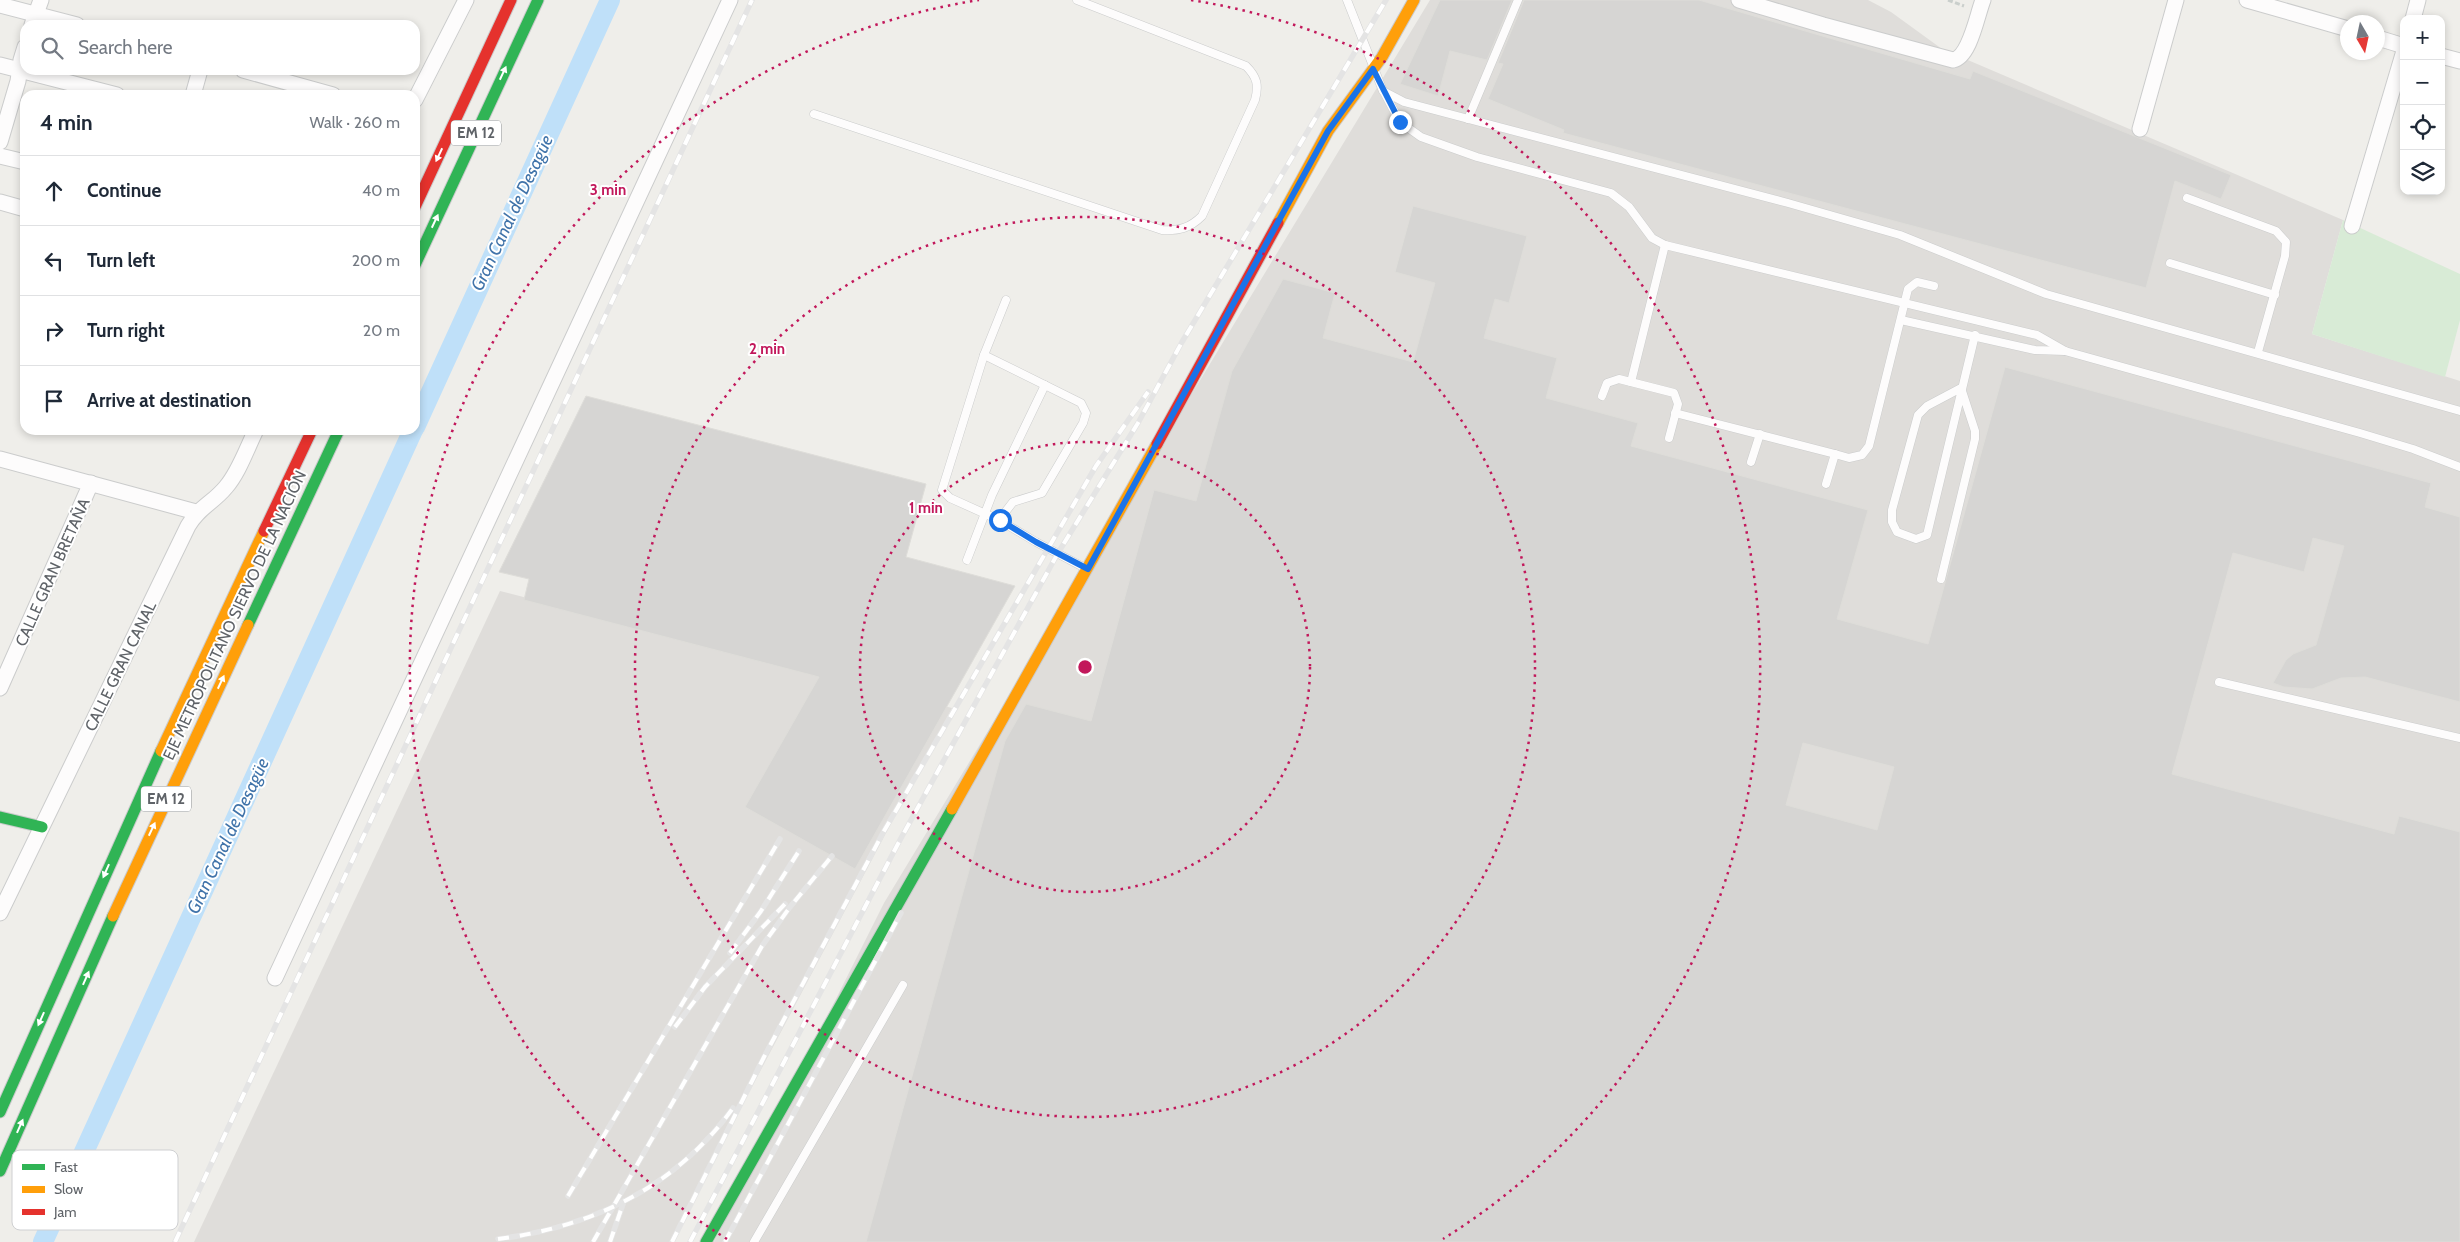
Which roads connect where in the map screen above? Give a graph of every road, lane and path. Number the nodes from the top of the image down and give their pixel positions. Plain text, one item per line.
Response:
1 (511, 0) edge
2 (538, 0) edge
3 (730, 0) edge
4 (1077, 0) edge
5 (1414, 0) edge
6 (1518, 0) edge
7 (1739, 0) edge
8 (1983, 0) edge
9 (2176, 0) edge
10 (2248, 0) edge
11 (2418, 0) edge
12 (463, 1) edge
13 (1349, 2) edge
14 (0, 4) edge
15 (37, 13) edge
16 (2414, 15) edge
17 (60, 20) edge
18 (2340, 27) edge
19 (2385, 40) edge
20 (2400, 45) edge
21 (2445, 57) edge
22 (2402, 60) edge
23 (2460, 62) edge
24 (0, 65) edge
25 (20, 66) edge
26 (1373, 69) junction
27 (19, 70) junction
28 (39, 75) edge
29 (199, 75) edge
30 (261, 75) edge
31 (97, 90) edge
32 (194, 90) edge
33 (314, 90) edge
34 (420, 90) edge
35 (1383, 91) junction
36 (814, 114) dead end
37 (1468, 119) junction
38 (2140, 129) dead end
39 (0, 142) edge
40 (0, 156) edge
41 (20, 161) edge
42 (420, 196) edge
43 (2187, 198) dead end
44 (0, 202) edge
45 (20, 208) edge
46 (2352, 226) dead end
47 (1665, 245) junction
48 (420, 254) edge
49 (2170, 264) dead end
50 (1934, 286) dead end
51 (2275, 295) junction
52 (1006, 300) dead end
53 (1904, 302) junction
54 (1902, 320) junction
55 (1975, 335) junction
56 (2065, 351) junction
57 (2258, 352) junction
58 (984, 355) junction
59 (1631, 382) junction
60 (1045, 385) junction
61 (1961, 388) junction
62 (1602, 396) dead end
63 (2460, 411) edge
64 (1675, 413) junction
65 (1760, 434) junction
66 (253, 435) edge
67 (310, 435) edge
68 (337, 435) edge
69 (1669, 438) dead end
70 (1835, 454) junction
71 (0, 459) edge
72 (1751, 462) dead end
73 (2460, 467) edge
74 (91, 483) junction
75 (1826, 484) dead end
76 (196, 512) junction
77 (984, 512) junction
78 (1000, 520) junction
79 (967, 560) dead end
80 (1088, 569) junction
81 (1941, 579) dead end
82 (2219, 682) dead end
83 (0, 688) edge
84 (2460, 738) edge
85 (0, 817) edge
86 (42, 827) junction
87 (0, 913) edge
88 (275, 978) dead end
89 (902, 985) dead end
90 (0, 1112) edge
91 (0, 1171) edge
92 (706, 1242) edge
93 (754, 1242) edge

1 -> 42 main road, EM 12
48 -> 2 main road, EM 12
3 - 88 street
4 - 36 lane
5 - 26 main road
6 - 37 lane
7 - 8 street
9 - 38 street
10 - 18 street
11 - 16 street
12 - 34 street
13 - 26 lane
14 - 15 street
15 - 17 street
19 - 20 street
21 - 23 street
22 - 46 street
24 - 27 street
25 - 27 street
26 - 35 lane
26 - 80 main road
27 - 39 street
28 - 31 street
29 - 32 street
30 - 33 street
35 - 37 lane
35 - 47 lane
37 - 57 lane
40 - 41 street
43 - 51 lane
44 - 45 street
47 - 53 lane
47 - 59 lane
49 - 51 lane
50 - 53 lane
51 - 57 lane
52 - 58 lane
53 - 54 lane
53 - 56 lane
54 - 55 lane
54 - 70 lane
55 - 56 lane
55 - 61 lane
56 - 73 lane
57 - 63 lane
58 - 60 lane
58 - 77 lane
59 - 62 lane
59 - 64 lane
60 - 77 lane
60 - 78 lane
61 - 61 lane
61 - 81 lane
64 - 65 lane
64 - 69 lane
65 - 70 lane
65 - 72 lane
66 - 76 street, CALLE GRAN CANAL
67 -> 90 main road, EJE METROPOLITANO SIERVO DE LA NACIÓN / EM 12
91 -> 68 main road, EJE METROPOLITANO SIERVO DE LA NACIÓN / EM 12
70 - 75 lane
71 - 74 street
74 - 76 street
74 - 83 street, CALLE GRAN BRETAÑA
76 - 86 street, CALLE GRAN CANAL
77 - 78 lane
77 - 79 lane
78 - 80 lane
80 - 92 main road
82 - 84 lane
85 - 86 main road
86 - 87 street, CALLE GRAN CANAL
89 - 93 lane

